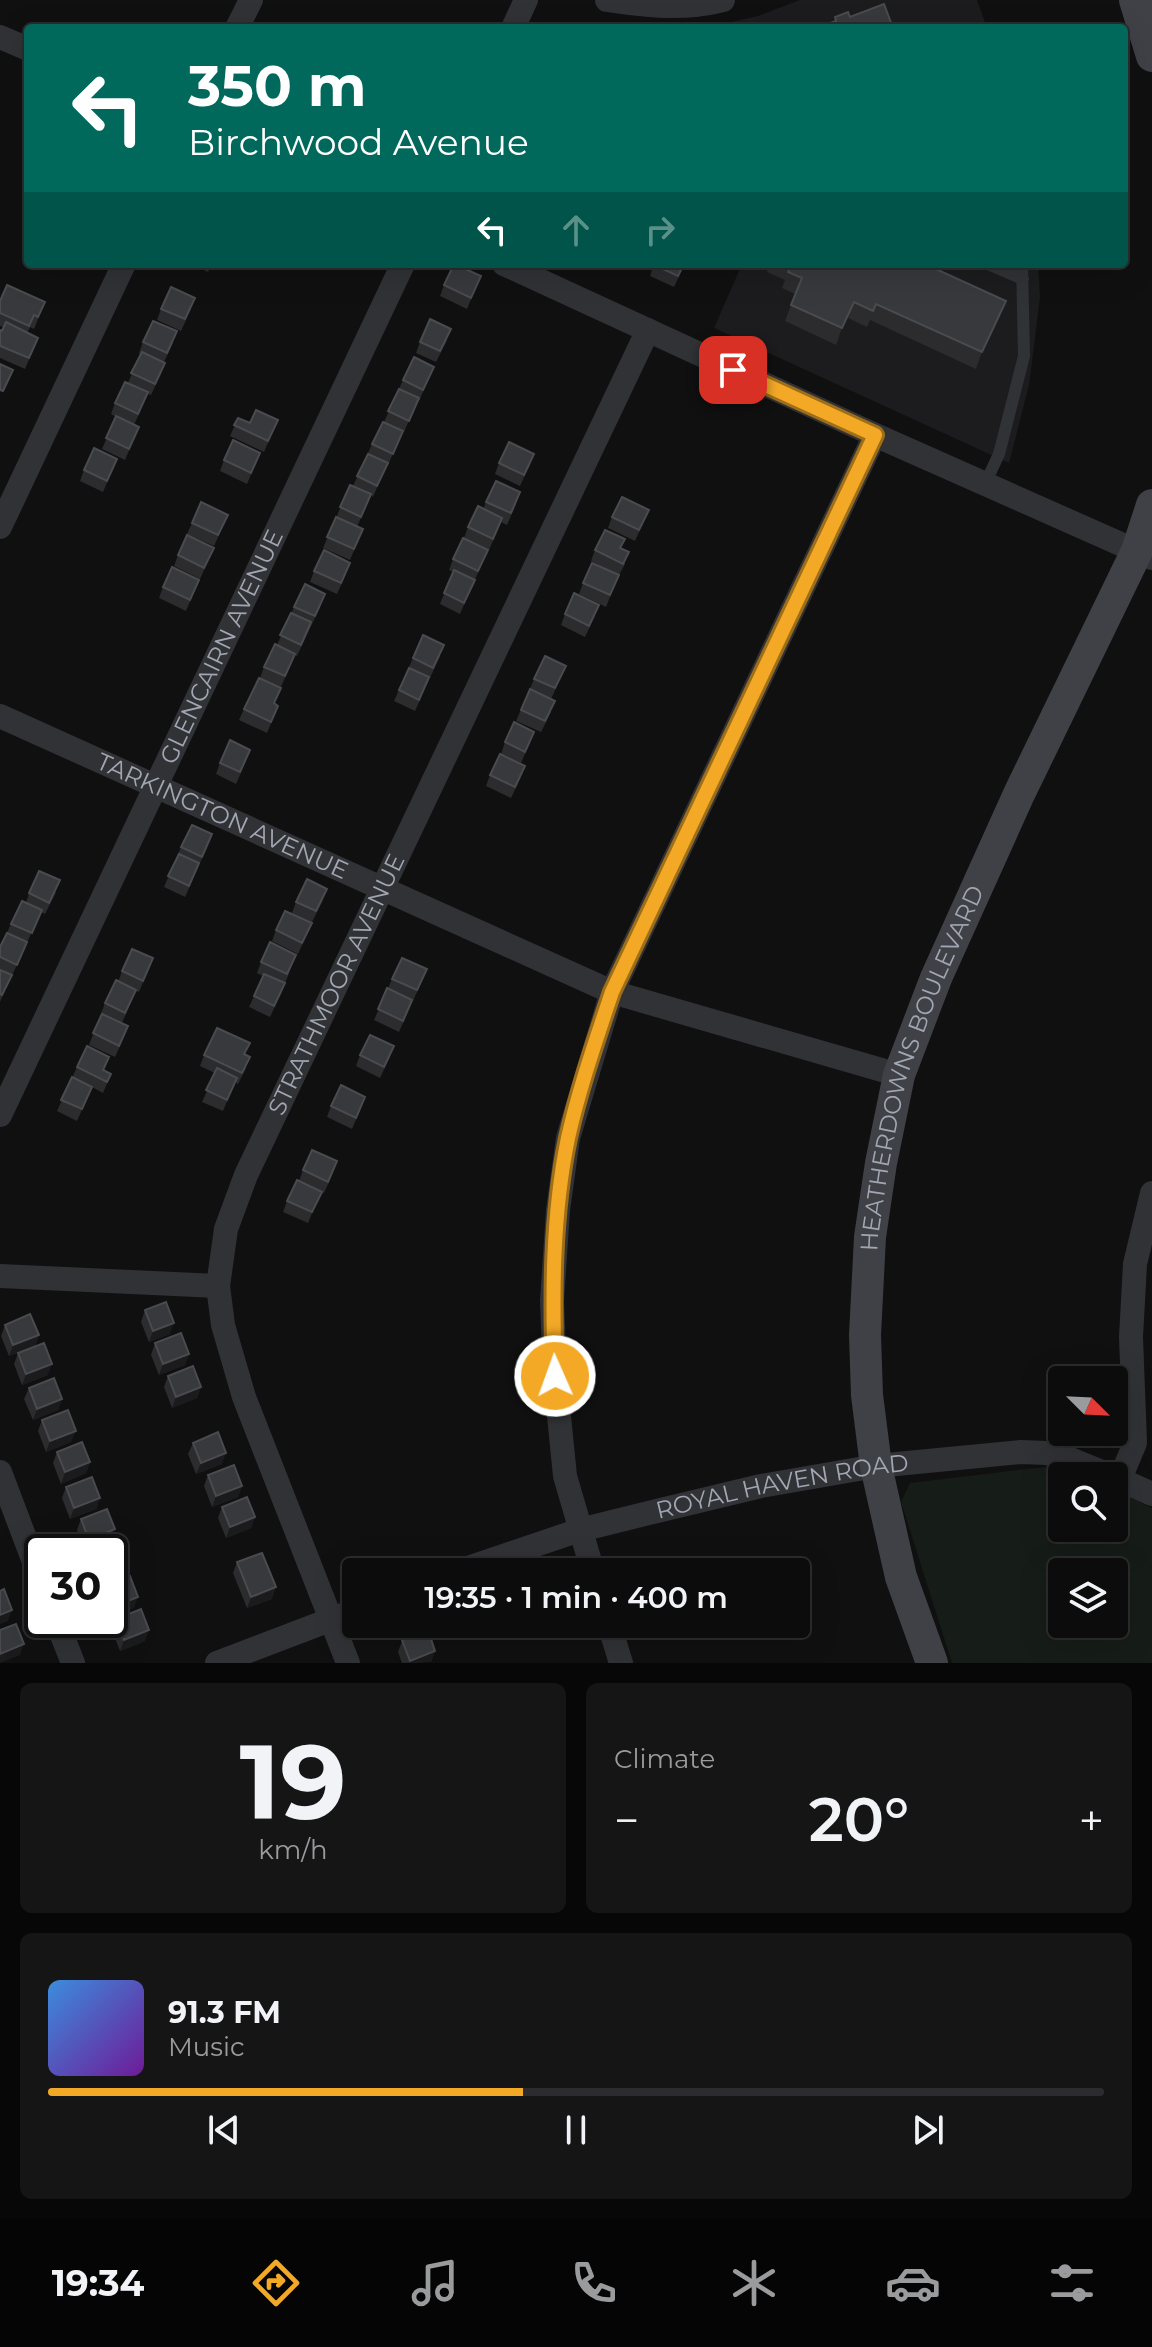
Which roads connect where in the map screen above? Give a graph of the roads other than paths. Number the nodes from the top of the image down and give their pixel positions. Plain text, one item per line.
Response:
1 (251, 0) edge
2 (526, 0) edge
3 (607, 0) edge
4 (723, 0) edge
5 (1135, 0) edge
6 (239, 24) edge
7 (515, 24) edge
8 (0, 37) edge
9 (24, 47) edge
10 (1152, 56) edge
11 (122, 268) edge
12 (401, 268) edge
13 (513, 268) edge
14 (997, 268) edge
15 (1022, 268) edge
16 (1023, 279) junction
17 (648, 330) junction
18 (875, 435) junction
19 (985, 484) junction
20 (1152, 505) edge
21 (0, 527) edge
22 (1145, 555) edge
23 (0, 716) edge
24 (154, 786) junction
25 (381, 889) junction
26 (612, 992) junction
27 (899, 1075) junction
28 (0, 1115) edge
29 (1152, 1193) edge
30 (0, 1276) edge
31 (218, 1286) junction
32 (1078, 1462) edge
33 (1124, 1462) edge
34 (876, 1466) junction
35 (0, 1472) edge
36 (1128, 1483) edge
37 (1152, 1494) edge
38 (580, 1530) junction
39 (24, 1535) edge
40 (497, 1558) edge
41 (589, 1558) edge
42 (342, 1616) edge
43 (331, 1620) junction
44 (63, 1638) edge
45 (613, 1638) edge
46 (73, 1663) edge
47 (217, 1663) edge
48 (348, 1663) edge
49 (621, 1663) edge
50 (932, 1663) edge

1 - 6 street
2 - 7 street
3 - 4 street
5 - 10 street
8 - 9 street
11 - 21 street
12 - 24 street, GLENCAIRN AVENUE
13 - 17 street
14 - 16 lane
15 - 16 lane
16 - 19 lane
17 - 18 street
17 - 25 street, STRATHMOOR AVENUE
18 - 19 street
18 - 26 street
19 - 22 street
20 - 22 street, HEATHERDOWNS BOULEVARD
22 - 27 street, HEATHERDOWNS BOULEVARD
23 - 24 street, TARKINGTON AVENUE
24 - 25 street, TARKINGTON AVENUE
24 - 28 street, GLENCAIRN AVENUE
25 - 26 street, TARKINGTON AVENUE
25 - 31 street, STRATHMOOR AVENUE
26 - 27 street, TARKINGTON AVENUE
26 - 38 street
27 - 34 street, HEATHERDOWNS BOULEVARD
29 - 33 street
30 - 31 street
31 - 43 street, STRATHMOOR AVENUE
32 - 34 street, ROYAL HAVEN ROAD
34 - 38 street, ROYAL HAVEN ROAD
34 - 50 street, HEATHERDOWNS BOULEVARD
35 - 39 street
36 - 37 street, ROYAL HAVEN ROAD
38 - 40 street, ROYAL HAVEN ROAD
38 - 41 street
42 - 43 street
43 - 47 street
43 - 48 street, STRATHMOOR AVENUE
44 - 46 street
45 - 49 street

